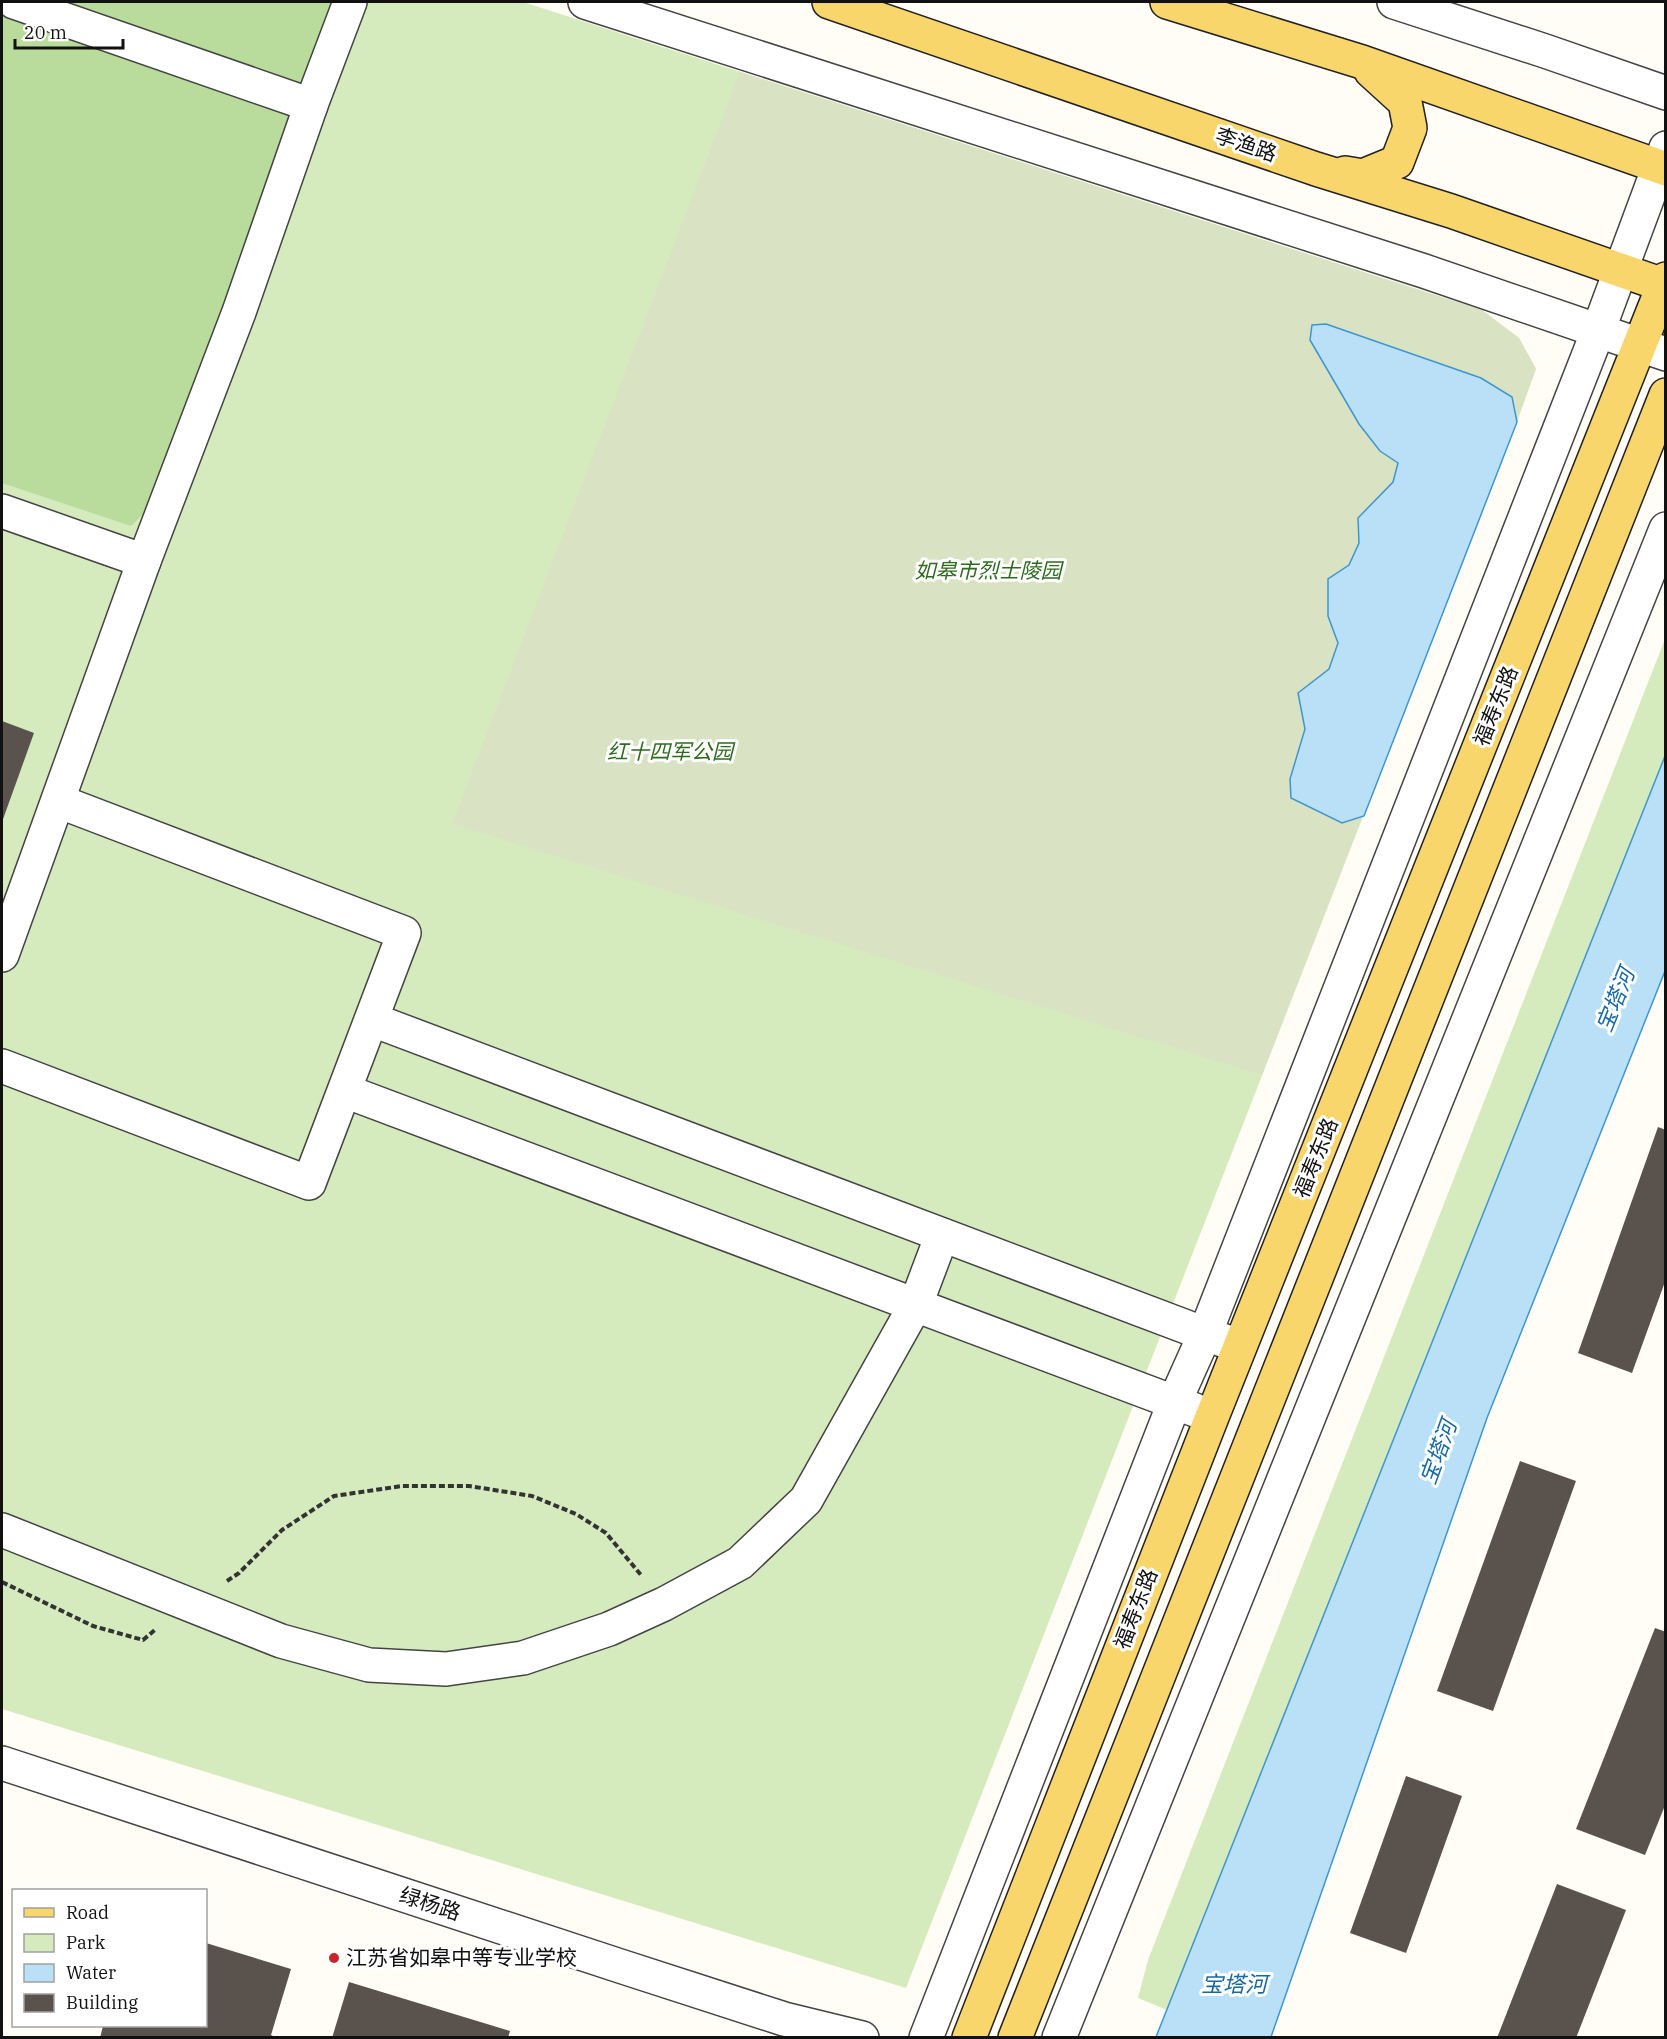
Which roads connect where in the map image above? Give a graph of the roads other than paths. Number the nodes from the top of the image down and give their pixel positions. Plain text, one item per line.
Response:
1 (14, 2) edge
2 (350, 2) edge
3 (585, 2) edge
4 (829, 2) edge
5 (1167, 2) edge
6 (1394, 2) edge
7 (1362, 62) junction
8 (1665, 93) edge
9 (311, 105) junction
10 (1663, 161) edge
11 (1316, 169) junction
12 (1621, 270) junction
13 (1665, 283) edge
14 (1598, 331) junction
15 (1652, 350) edge
16 (1665, 395) edge
17 (2, 511) edge
18 (1665, 528) edge
19 (144, 561) junction
20 (58, 801) junction
21 (2, 955) edge
22 (373, 1020) junction
23 (2, 1066) edge
24 (345, 1091) junction
25 (942, 1235) junction
26 (916, 1304) junction
27 (1205, 1335) junction
28 (1242, 1345) junction
29 (1175, 1401) junction
30 (1212, 1417) junction
31 (2, 1530) edge
32 (2, 1762) edge
33 (862, 2037) edge
34 (926, 2037) edge
35 (969, 2037) edge
36 (1015, 2037) edge
37 (1059, 2037) edge

1 - 9 street
2 - 9 street
3 - 14 street
4 - 11 main road, 李渔路
5 - 7 main road
6 - 8 street
7 - 10 main road
7 - 11 main road
9 - 19 street
10 - 12 street
11 - 12 main road, 李渔路
12 - 13 main road, 李渔路
12 - 14 street
13 - 15 main road, 福寿东路
14 - 15 street
14 - 27 street
15 - 28 main road, 福寿东路
16 - 36 main road, 福寿东路
17 - 19 street
18 - 37 street
19 - 20 street
20 - 21 street
20 - 22 street
22 - 24 street
22 - 25 street
23 - 24 street
24 - 26 street
25 - 26 street
25 - 27 street
26 - 29 street
26 - 31 street
27 - 28 street
27 - 29 street
28 - 30 main road, 福寿东路
29 - 30 street
29 - 34 street
30 - 35 main road, 福寿东路
32 - 33 street, 绿杨路

